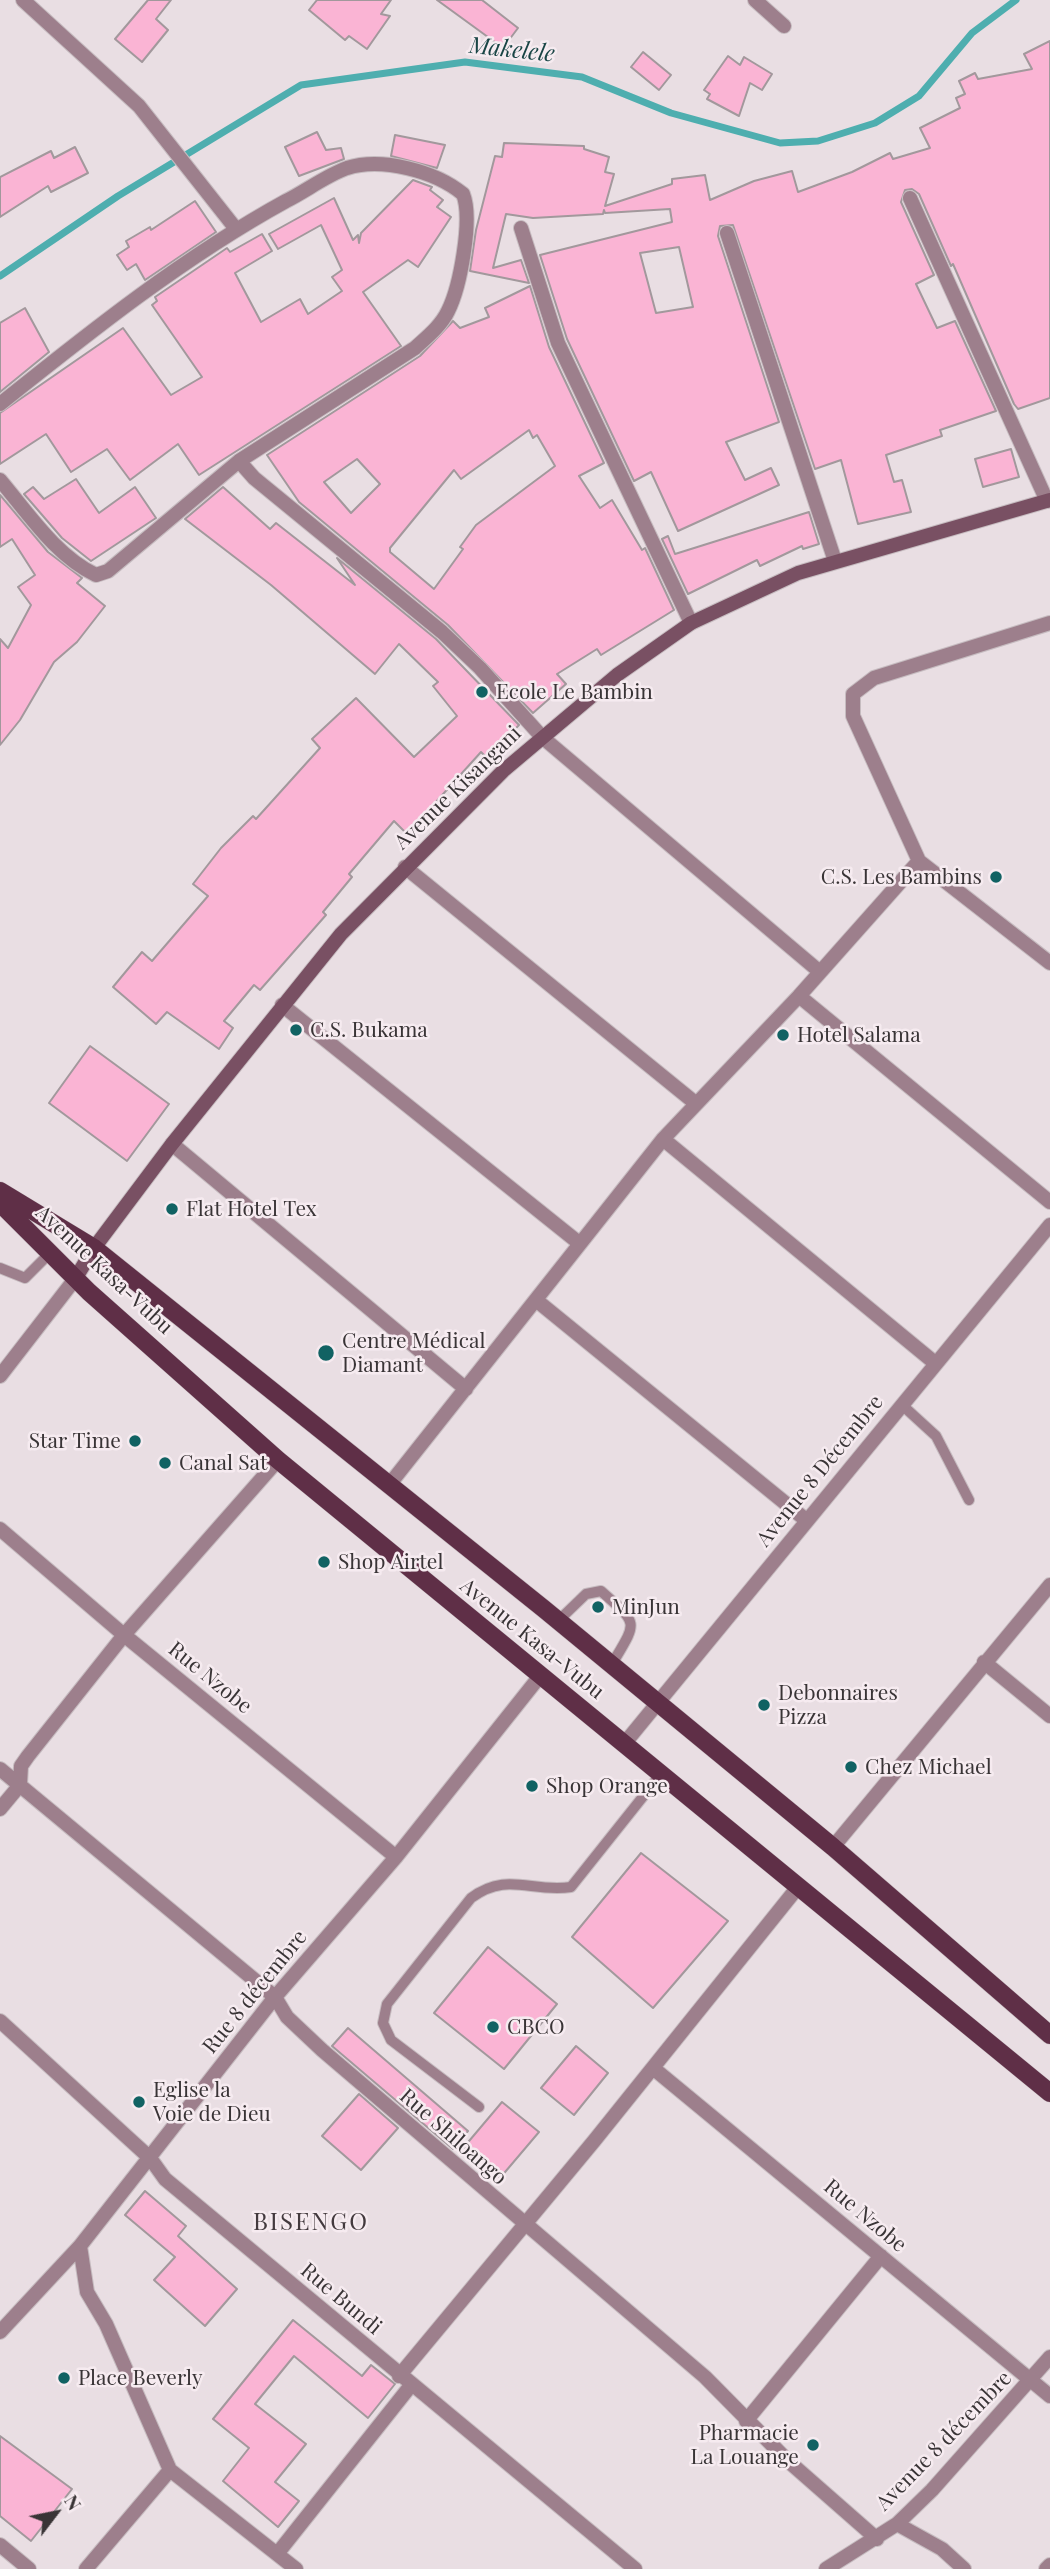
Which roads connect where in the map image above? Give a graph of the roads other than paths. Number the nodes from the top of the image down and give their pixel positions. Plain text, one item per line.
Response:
1 (23, 0) edge
2 (755, 0) edge
3 (784, 26) dead end
4 (910, 198) dead end
5 (521, 228) dead end
6 (236, 229) junction
7 (727, 233) dead end
8 (0, 404) edge
9 (239, 461) junction
10 (0, 481) edge
11 (1048, 501) edge
12 (835, 561) junction
13 (691, 623) junction
14 (1050, 623) edge
15 (542, 737) junction
16 (919, 861) junction
17 (405, 867) junction
18 (1050, 963) edge
19 (820, 972) junction
20 (799, 996) junction
21 (282, 1005) junction
22 (694, 1102) junction
23 (663, 1139) junction
24 (172, 1144) junction
25 (0, 1191) edge
26 (1050, 1202) edge
27 (0, 1203) edge
28 (1050, 1225) edge
29 (579, 1243) junction
30 (94, 1248) junction
31 (50, 1254) junction
32 (0, 1268) edge
33 (75, 1279) junction
34 (536, 1300) junction
35 (935, 1363) junction
36 (0, 1376) edge
37 (466, 1389) junction
38 (901, 1404) junction
39 (278, 1460) junction
40 (389, 1485) junction
41 (969, 1500) dead end
42 (806, 1520) junction
43 (0, 1529) edge
44 (1050, 1585) edge
45 (558, 1621) junction
46 (124, 1635) junction
47 (984, 1662) junction
48 (612, 1664) junction
49 (540, 1676) junction
50 (659, 1702) junction
51 (1050, 1716) edge
52 (624, 1744) junction
53 (0, 1769) edge
54 (661, 1774) junction
55 (20, 1785) junction
56 (0, 1809) edge
57 (833, 1847) junction
58 (396, 1857) junction
59 (798, 1887) junction
60 (275, 1997) junction
61 (0, 2021) edge
62 (1050, 2035) edge
63 (653, 2068) junction
64 (1050, 2093) edge
65 (479, 2107) dead end
66 (150, 2158) junction
67 (524, 2226) junction
68 (79, 2246) junction
69 (881, 2256) junction
70 (3, 2322) edge
71 (1050, 2357) edge
72 (399, 2376) junction
73 (1031, 2381) junction
74 (412, 2384) junction
75 (1050, 2396) edge
76 (746, 2421) junction
77 (170, 2470) junction
78 (897, 2524) junction
79 (877, 2539) junction
80 (0, 2545) edge
81 (277, 2554) junction
82 (1050, 2565) edge
83 (29, 2569) edge
84 (86, 2569) edge
85 (296, 2569) edge
86 (635, 2569) edge
87 (826, 2569) edge
88 (964, 2569) edge
89 (1046, 2569) edge

1 - 6 street
2 - 3 street
4 - 11 street
5 - 13 street
6 - 8 street
6 - 9 street
7 - 12 street
9 - 10 street
9 - 15 street
11 - 12 street, Avenue Kisangani
12 - 13 street, Avenue Kisangani
13 - 15 street, Avenue Kisangani
14 - 16 street
15 - 17 street, Avenue Kisangani
15 - 19 street
16 - 18 street
16 - 19 street
17 - 21 street, Avenue Kisangani
17 - 22 street
19 - 20 street
20 - 22 street
20 - 26 street
21 - 24 street, Avenue Kisangani
21 - 29 street
22 - 23 street
23 - 29 street
23 - 35 street
24 - 30 street, Avenue Kisangani
24 - 37 street
25 - 30 main road, Avenue Kasa-Vubu
27 - 31 main road, Avenue Kasa-Vubu
28 - 35 street, Avenue 8 Décembre
29 - 34 street
30 - 33 street, Avenue Kisangani
30 - 40 main road, Avenue Kasa-Vubu
31 - 32 lane
31 - 33 main road, Avenue Kasa-Vubu
33 - 36 street
33 - 39 main road, Avenue Kasa-Vubu
34 - 37 street
34 - 42 street
35 - 38 street, Avenue 8 Décembre
37 - 40 street
38 - 41 lane
38 - 42 street, Avenue 8 Décembre
39 - 46 street
39 - 49 main road, Avenue Kasa-Vubu
40 - 45 main road, Avenue Kasa-Vubu
42 - 50 street, Avenue 8 Décembre
43 - 46 street, Rue Nzobe
44 - 47 street
45 - 48 main road, Avenue Kasa-Vubu
45 - 48 lane
46 - 55 street
46 - 58 street, Rue Nzobe
47 - 51 street
47 - 57 street
48 - 50 main road, Avenue Kasa-Vubu
49 - 52 main road, Avenue Kasa-Vubu
49 - 58 street, Rue 8 décembre
50 - 52 street, Avenue 8 Décembre
50 - 57 main road, Avenue Kasa-Vubu
52 - 54 main road, Avenue Kasa-Vubu
53 - 55 street, Rue Shiloango
54 - 59 main road, Avenue Kasa-Vubu
54 - 65 lane
55 - 56 street
55 - 60 street, Rue Shiloango
57 - 62 main road, Avenue Kasa-Vubu
58 - 60 street, Rue 8 décembre
59 - 63 street
59 - 64 main road, Avenue Kasa-Vubu
60 - 66 street, Rue 8 décembre
60 - 67 street, Rue Shiloango
61 - 66 street, Rue Bundi
63 - 67 street
63 - 69 street, Rue Nzobe
66 - 68 street, Rue 8 décembre
66 - 72 street, Rue Bundi
67 - 72 street
67 - 76 street, Rue Shiloango
68 - 70 street, Rue 8 décembre
68 - 77 street
69 - 73 street, Rue Nzobe
69 - 76 street
71 - 73 street, Avenue 8 décembre
72 - 74 street, Rue Bundi
73 - 75 street, Rue Nzobe
73 - 78 street, Avenue 8 décembre
74 - 81 street
74 - 86 street, Rue Bundi
76 - 79 street, Rue Shiloango
77 - 81 street
77 - 84 street
78 - 79 street, Avenue 8 décembre
78 - 88 street
79 - 87 street, Avenue 8 décembre
80 - 83 street
81 - 85 street
82 - 89 street

